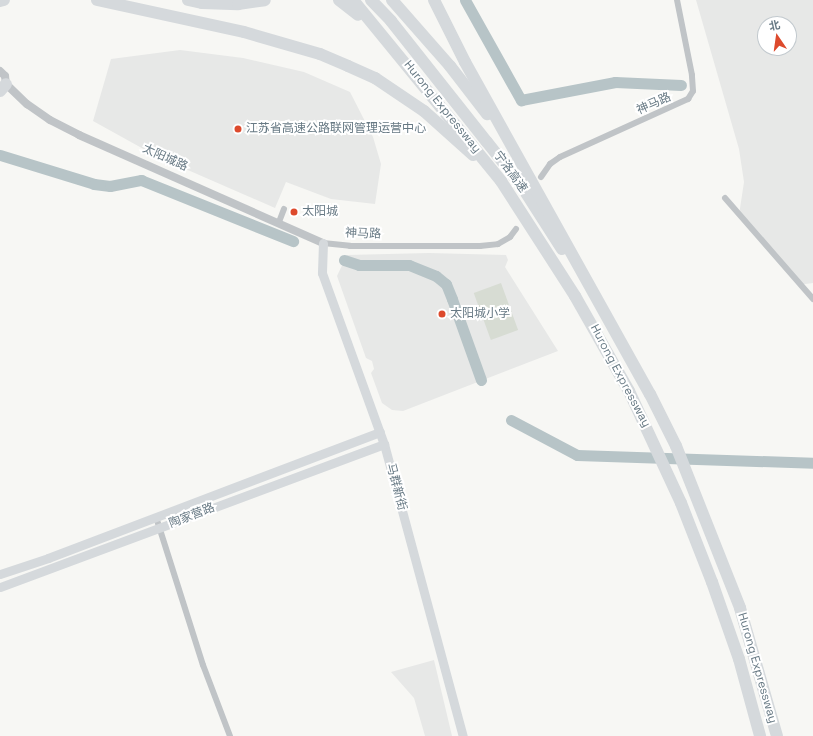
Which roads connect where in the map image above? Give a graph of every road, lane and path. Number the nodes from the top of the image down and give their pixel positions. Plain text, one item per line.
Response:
1 (4, 0) edge
2 (96, 0) edge
3 (188, 0) edge
4 (265, 0) edge
5 (339, 0) edge
6 (353, 0) edge
7 (371, 0) edge
8 (392, 0) edge
9 (434, 0) edge
10 (677, 0) edge
11 (0, 1) edge
12 (402, 58) junction
13 (2, 81) edge
14 (536, 178) junction
15 (512, 196) junction
16 (725, 198) dead end
17 (284, 208) dead end
18 (279, 222) junction
19 (516, 229) dead end
20 (323, 243) junction
21 (595, 296) junction
22 (813, 299) edge
23 (380, 432) junction
24 (384, 444) junction
25 (156, 517) junction
26 (160, 528) junction
27 (0, 574) edge
28 (0, 588) edge
29 (755, 656) junction
30 (230, 736) edge
31 (463, 736) edge
32 (760, 736) edge
33 (777, 736) edge
34 (785, 736) edge

1 - 11 highway
2 - 15 highway
3 - 4 highway
5 - 12 highway
6 - 12 highway
7 - 21 highway, 宁洛高速
8 - 14 highway
9 - 14 highway
10 - 14 street, 神马路
12 - 15 highway, Hurong Expressway
13 - 18 street, 太阳城路
14 - 21 highway
15 - 32 highway, Hurong Expressway
16 - 22 street
17 - 18 street
18 - 20 street, 太阳城路
19 - 20 street, 神马路
20 - 23 main road, 马群新街
21 - 29 highway, Hurong Expressway
23 - 24 main road, 马群新街
23 - 25 main road, 陶家营路
24 - 26 main road, 陶家营路
24 - 31 main road, 马群新街
25 - 26 street
25 - 27 main road, 陶家营路
26 - 28 main road, 陶家营路
26 - 30 street
29 - 33 highway, Hurong Expressway
29 - 34 highway

